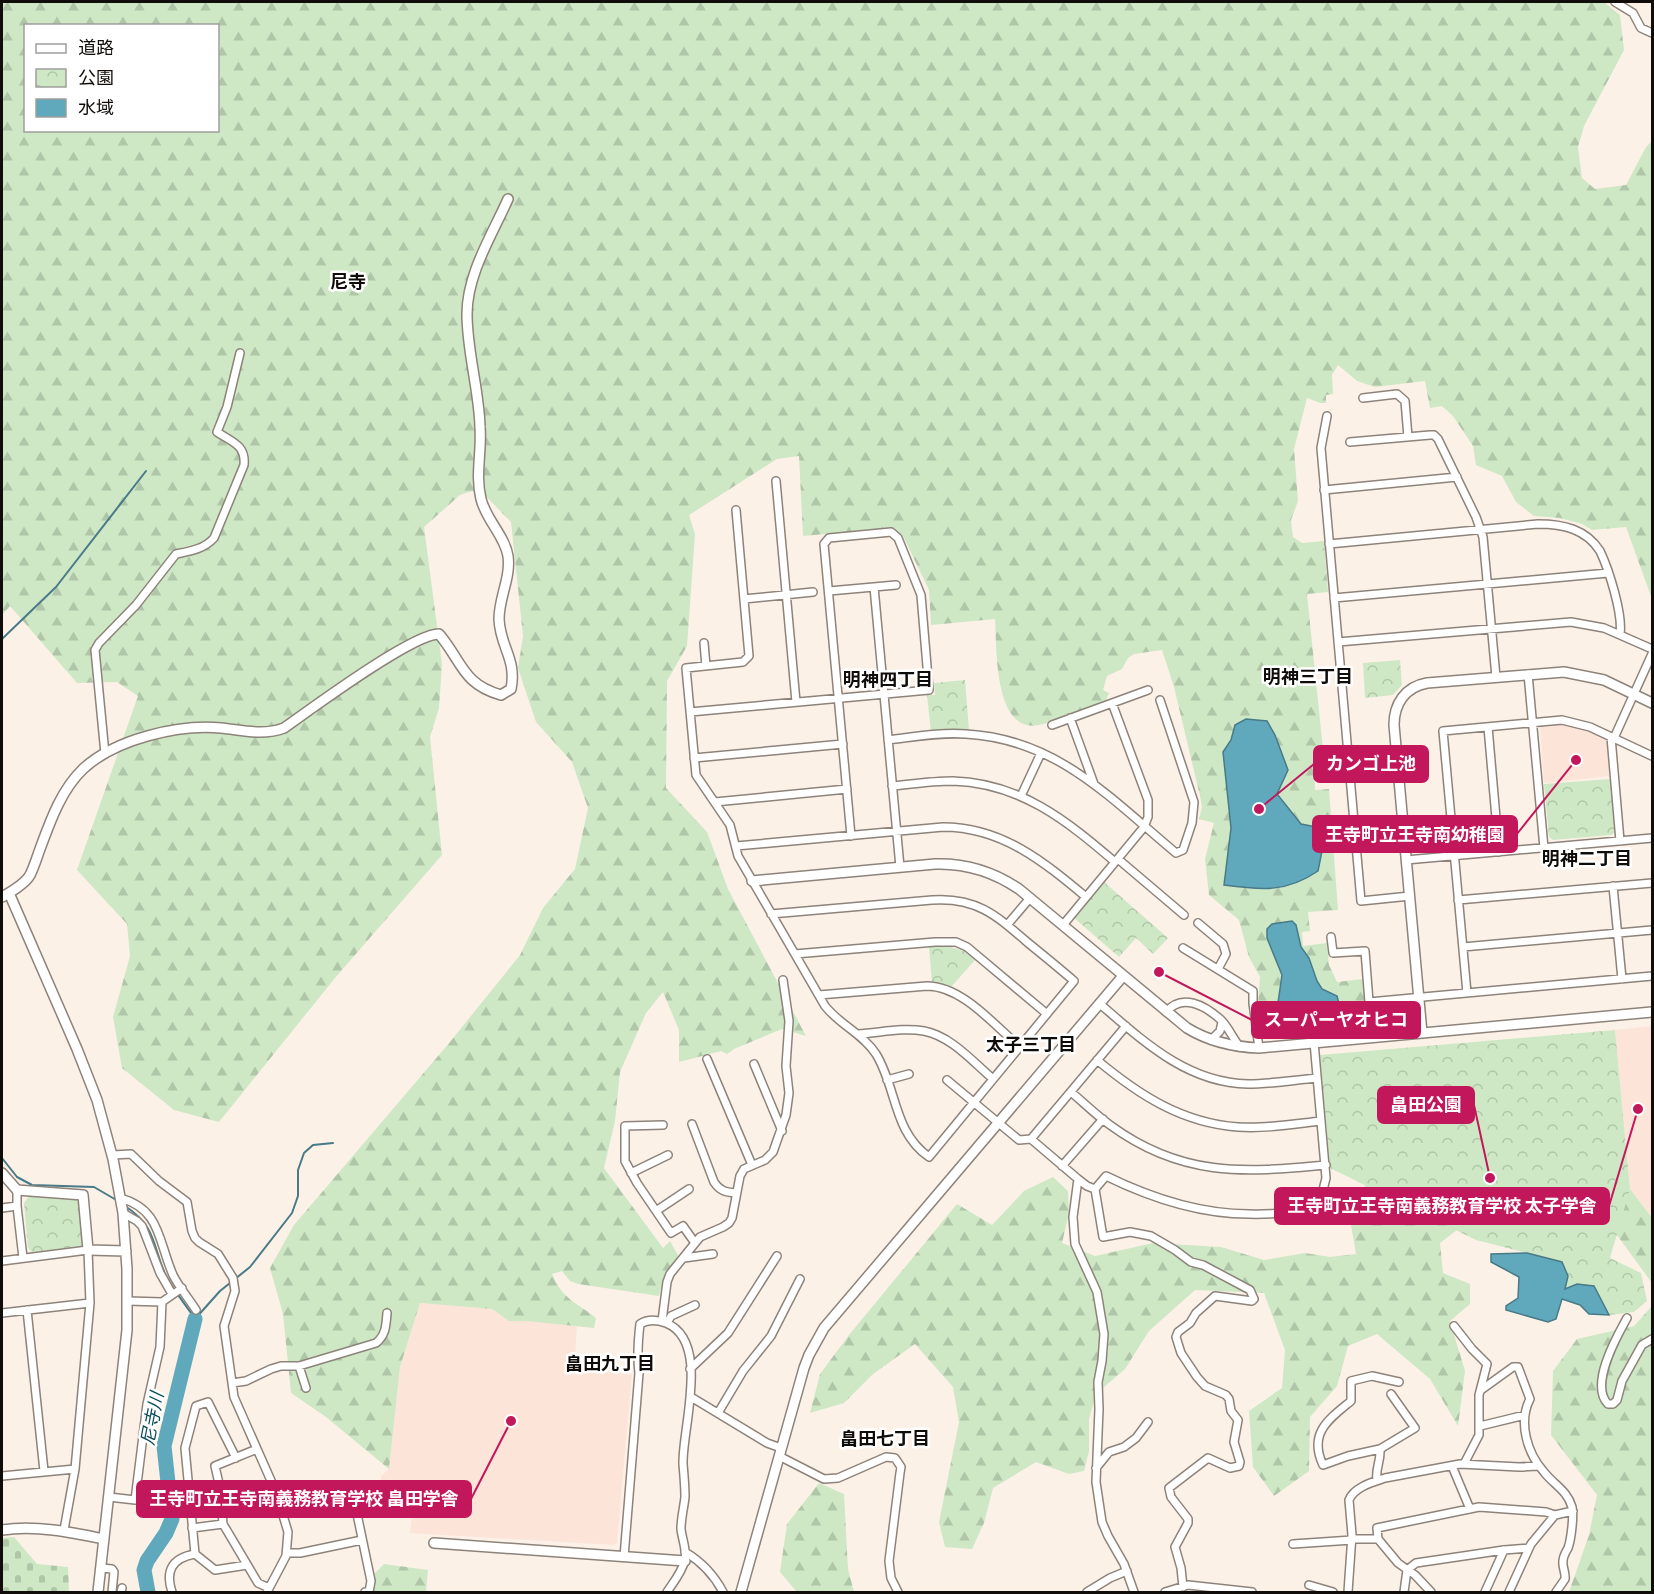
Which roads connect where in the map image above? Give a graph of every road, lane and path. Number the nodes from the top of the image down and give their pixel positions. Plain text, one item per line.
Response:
1 (1615, 2) edge
2 (1653, 33) edge
3 (508, 200) dead end
4 (240, 353) dead end
5 (1363, 398) dead end
6 (1327, 416) dead end
7 (1408, 437) junction
8 (1350, 442) dead end
9 (1457, 477) junction
10 (776, 481) dead end
11 (1324, 490) junction
12 (736, 510) dead end
13 (1481, 529) junction
14 (1329, 544) junction
15 (1608, 573) junction
16 (1487, 584) junction
17 (896, 585) dead end
18 (874, 587) junction
19 (829, 591) junction
20 (813, 592) dead end
21 (786, 595) junction
22 (1334, 598) junction
23 (744, 599) junction
24 (1491, 628) junction
25 (1620, 634) junction
26 (1338, 642) junction
27 (704, 643) dead end
28 (1653, 649) edge
29 (1653, 654) edge
30 (706, 666) junction
31 (1528, 674) junction
32 (1496, 677) junction
33 (1148, 690) dead end
34 (884, 694) junction
35 (1634, 694) junction
36 (838, 698) junction
37 (1160, 700) dead end
38 (796, 702) junction
39 (1112, 703) junction
40 (1653, 703) edge
41 (690, 712) junction
42 (1070, 718) junction
43 (1532, 723) junction
44 (1052, 725) dead end
45 (1488, 727) junction
46 (1612, 737) junction
47 (888, 740) junction
48 (843, 744) junction
49 (1041, 753) junction
50 (105, 754) junction
51 (1653, 756) edge
52 (694, 758) junction
53 (1094, 784) junction
54 (892, 786) junction
55 (847, 789) junction
56 (1021, 796) junction
57 (715, 802) junction
58 (1144, 827) junction
59 (897, 831) junction
60 (851, 836) junction
61 (1653, 838) edge
62 (1620, 841) junction
63 (736, 846) junction
64 (1544, 848) junction
65 (1499, 852) junction
66 (1454, 856) junction
67 (1116, 860) junction
68 (1406, 860) junction
69 (900, 867) junction
70 (753, 881) junction
71 (1653, 883) edge
72 (1613, 886) junction
73 (5, 895) edge
74 (1086, 897) junction
75 (1410, 897) junction
76 (1030, 898) junction
77 (1458, 900) junction
78 (771, 914) junction
79 (1184, 915) dead end
80 (1198, 923) dead end
81 (1007, 925) junction
82 (1063, 925) junction
83 (1653, 930) edge
84 (1617, 933) junction
85 (1331, 937) dead end
86 (1463, 947) junction
87 (1182, 948) dead end
88 (795, 954) junction
89 (1218, 969) junction
90 (1123, 976) junction
91 (1653, 976) edge
92 (1622, 979) junction
93 (783, 980) dead end
94 (1467, 993) junction
95 (819, 995) junction
96 (1419, 997) junction
97 (1100, 1004) junction
98 (1166, 1012) junction
99 (1653, 1012) edge
100 (1047, 1014) junction
101 (1222, 1022) junction
102 (1126, 1026) junction
103 (1422, 1033) junction
104 (858, 1035) junction
105 (1211, 1040) junction
106 (1314, 1042) junction
107 (1020, 1047) junction
108 (1240, 1047) junction
109 (1259, 1048) junction
110 (707, 1059) dead end
111 (1097, 1060) junction
112 (754, 1064) dead end
113 (909, 1074) dead end
114 (1317, 1078) junction
115 (993, 1079) junction
116 (887, 1080) junction
117 (947, 1080) dead end
118 (1071, 1092) junction
119 (974, 1102) junction
120 (1103, 1119) junction
121 (1321, 1121) junction
122 (998, 1123) junction
123 (692, 1124) dead end
124 (663, 1125) dead end
125 (782, 1131) junction
126 (1031, 1139) junction
127 (113, 1155) junction
128 (668, 1155) dead end
129 (752, 1165) junction
130 (1326, 1165) junction
131 (1062, 1166) junction
132 (2, 1173) edge
133 (631, 1173) junction
134 (1078, 1179) junction
135 (689, 1189) dead end
136 (1095, 1189) junction
137 (17, 1190) junction
138 (736, 1193) junction
139 (120, 1198) junction
140 (17, 1206) junction
141 (2, 1208) edge
142 (656, 1211) junction
143 (123, 1214) junction
144 (695, 1244) junction
145 (88, 1250) junction
146 (126, 1251) junction
147 (713, 1254) dead end
148 (777, 1256) dead end
149 (23, 1258) junction
150 (684, 1258) junction
151 (2, 1261) edge
152 (800, 1279) dead end
153 (182, 1288) junction
154 (172, 1294) junction
155 (128, 1301) junction
156 (162, 1302) junction
157 (90, 1303) junction
158 (695, 1305) dead end
159 (27, 1310) junction
160 (196, 1310) dead end
161 (2, 1313) edge
162 (387, 1313) dead end
163 (1627, 1318) dead end
164 (664, 1322) junction
165 (1454, 1326) dead end
166 (1653, 1339) edge
167 (299, 1366) junction
168 (690, 1369) junction
169 (1399, 1382) dead end
170 (232, 1383) junction
171 (306, 1388) dead end
172 (1481, 1390) junction
173 (1391, 1394) dead end
174 (691, 1397) junction
175 (718, 1413) junction
176 (1524, 1415) junction
177 (1148, 1422) dead end
178 (1480, 1426) junction
179 (257, 1449) junction
180 (1380, 1449) junction
181 (780, 1452) junction
182 (236, 1458) junction
183 (1464, 1464) junction
184 (1452, 1466) junction
185 (1538, 1466) junction
186 (1096, 1468) junction
187 (75, 1469) junction
188 (44, 1471) junction
189 (2, 1476) edge
190 (1377, 1480) junction
191 (109, 1497) junction
192 (280, 1503) junction
193 (1470, 1509) junction
194 (1573, 1511) junction
195 (1555, 1515) junction
196 (223, 1524) junction
197 (192, 1528) junction
198 (2, 1530) edge
199 (64, 1530) junction
200 (104, 1539) junction
201 (1352, 1539) junction
202 (1378, 1539) junction
203 (363, 1540) junction
204 (434, 1543) dead end
205 (1293, 1544) dead end
206 (1529, 1548) junction
207 (1504, 1550) junction
208 (287, 1553) junction
209 (195, 1554) junction
210 (624, 1557) junction
211 (685, 1557) junction
212 (248, 1565) junction
213 (101, 1568) junction
214 (1407, 1570) junction
215 (1127, 1572) junction
216 (1309, 1585) dead end
217 (1183, 1587) junction
218 (268, 1590) edge
219 (1485, 1592) edge
220 (98, 1593) edge
221 (112, 1593) edge
222 (172, 1593) edge
223 (365, 1593) edge
224 (667, 1593) edge
225 (723, 1593) edge
226 (741, 1593) edge
227 (898, 1593) edge
228 (1087, 1593) edge
229 (1134, 1593) edge
230 (1165, 1593) edge
231 (1252, 1593) edge
232 (1333, 1593) edge
233 (1348, 1593) edge
234 (1404, 1593) edge
235 (1431, 1593) edge
236 (1509, 1593) edge
237 (1556, 1593) edge

1 - 2 street
3 - 50 street
4 - 50 street
5 - 7 street
6 - 11 street
7 - 8 street
7 - 9 street
9 - 11 street
9 - 13 street
10 - 21 street
11 - 14 street
12 - 23 street
13 - 14 street
13 - 15 street
13 - 16 street
14 - 22 street
15 - 16 street
15 - 25 street
16 - 22 street
16 - 24 street
17 - 18 street
18 - 19 street
18 - 34 street
19 - 34 street
19 - 36 street
20 - 21 street
21 - 23 street
21 - 38 street
22 - 26 street
23 - 30 street
24 - 25 street
24 - 26 street
24 - 32 street
25 - 28 street
26 - 75 street
27 - 30 street
29 - 35 street
30 - 41 street
31 - 32 street
31 - 35 street
31 - 43 street
32 - 68 street
33 - 39 street
34 - 36 street
34 - 47 street
35 - 40 street
35 - 46 street
36 - 38 street
36 - 48 street
37 - 58 street
38 - 41 street
39 - 42 street
39 - 58 street
41 - 52 street
42 - 44 street
42 - 53 street
43 - 45 street
43 - 46 street
43 - 64 street
45 - 65 street
45 - 66 street
46 - 51 street
46 - 62 street
47 - 49 street
47 - 54 street
48 - 52 street
48 - 55 street
49 - 53 street
49 - 56 street
50 - 73 street
52 - 57 street
53 - 58 street
54 - 56 street
54 - 59 street
55 - 57 street
55 - 60 street
56 - 67 street
57 - 63 street
58 - 67 street
59 - 60 street
59 - 69 street
59 - 74 street
60 - 63 street
61 - 62 street
62 - 64 street
63 - 70 street
64 - 65 street
65 - 66 street
66 - 68 street
66 - 77 street
67 - 74 street
67 - 79 street
68 - 75 street
69 - 70 street
69 - 76 street
70 - 78 street
71 - 72 street
72 - 77 street
72 - 84 street
73 - 127 street
74 - 82 street
75 - 96 street
76 - 81 street
76 - 82 street
77 - 86 street
78 - 81 street
78 - 88 street
80 - 89 street
81 - 100 street
82 - 90 street
83 - 84 street
84 - 86 street
84 - 92 street
85 - 96 street
86 - 94 street
87 - 89 street
88 - 95 street
88 - 100 street
89 - 109 street
90 - 97 street
90 - 98 street
91 - 92 street
92 - 94 street
93 - 125 street
94 - 96 street
95 - 104 street
95 - 107 street
96 - 103 street
97 - 102 street
97 - 122 street
98 - 101 street
98 - 105 street
99 - 103 street
100 - 107 street
101 - 105 street
101 - 108 street
102 - 111 street
102 - 114 street
103 - 106 street
104 - 115 street
104 - 116 street
105 - 108 street
106 - 109 street
106 - 114 street
107 - 115 street
108 - 109 street
110 - 129 street
111 - 118 street
111 - 121 street
112 - 125 street
113 - 116 street
114 - 121 street
115 - 119 street
116 - 119 street
117 - 119 street
118 - 120 street
118 - 126 street
119 - 122 street
120 - 130 street
120 - 131 street
121 - 130 street
122 - 126 street
122 - 181 street
123 - 138 street
124 - 133 street
125 - 129 street
126 - 131 street
127 - 139 street
127 - 170 street
128 - 133 street
129 - 138 street
130 - 136 street
131 - 134 street
132 - 137 street
133 - 142 street
134 - 136 street
134 - 186 street
135 - 142 street
136 - 217 street
137 - 140 street
137 - 145 street
138 - 144 street
139 - 143 street
139 - 153 street
140 - 141 street
140 - 149 street
142 - 144 street
143 - 146 street
143 - 154 street
144 - 150 street
145 - 146 street
145 - 149 street
145 - 157 street
146 - 155 street
147 - 150 street
148 - 168 street
149 - 151 street
150 - 164 street
152 - 175 street
153 - 154 street
153 - 160 street
154 - 156 street
155 - 156 street
155 - 191 street
156 - 191 street
157 - 159 street
157 - 187 street
158 - 164 street
159 - 161 street
159 - 188 street
162 - 167 street
163 - 166 street
164 - 168 street
164 - 210 street
165 - 172 street
167 - 170 street
167 - 171 street
168 - 174 street
169 - 180 street
170 - 179 street
172 - 176 street
172 - 178 street
173 - 180 street
174 - 175 street
174 - 211 street
175 - 181 street
176 - 178 street
176 - 185 street
177 - 186 street
178 - 183 street
179 - 182 street
179 - 192 street
180 - 190 street
181 - 226 street
181 - 227 street
182 - 196 street
182 - 197 street
183 - 184 street
183 - 185 street
184 - 190 street
184 - 193 street
185 - 194 street
186 - 215 street
187 - 188 street
187 - 199 street
188 - 189 street
190 - 201 street
191 - 200 street
192 - 203 street
192 - 208 street
193 - 195 street
193 - 202 street
194 - 195 street
194 - 237 street
195 - 206 street
196 - 197 street
196 - 212 street
197 - 209 street
198 - 199 street
199 - 200 street
200 - 213 street
201 - 202 street
201 - 205 street
201 - 233 street
202 - 214 street
203 - 208 street
203 - 223 street
204 - 210 street
206 - 207 street
206 - 236 street
207 - 214 street
207 - 219 street
208 - 218 street
209 - 212 street
209 - 222 street
210 - 211 street
211 - 224 street
211 - 225 street
212 - 218 street
213 - 220 street
213 - 221 street
214 - 234 street
214 - 235 street
215 - 228 street
215 - 229 street
216 - 232 street
217 - 230 street
217 - 231 street

